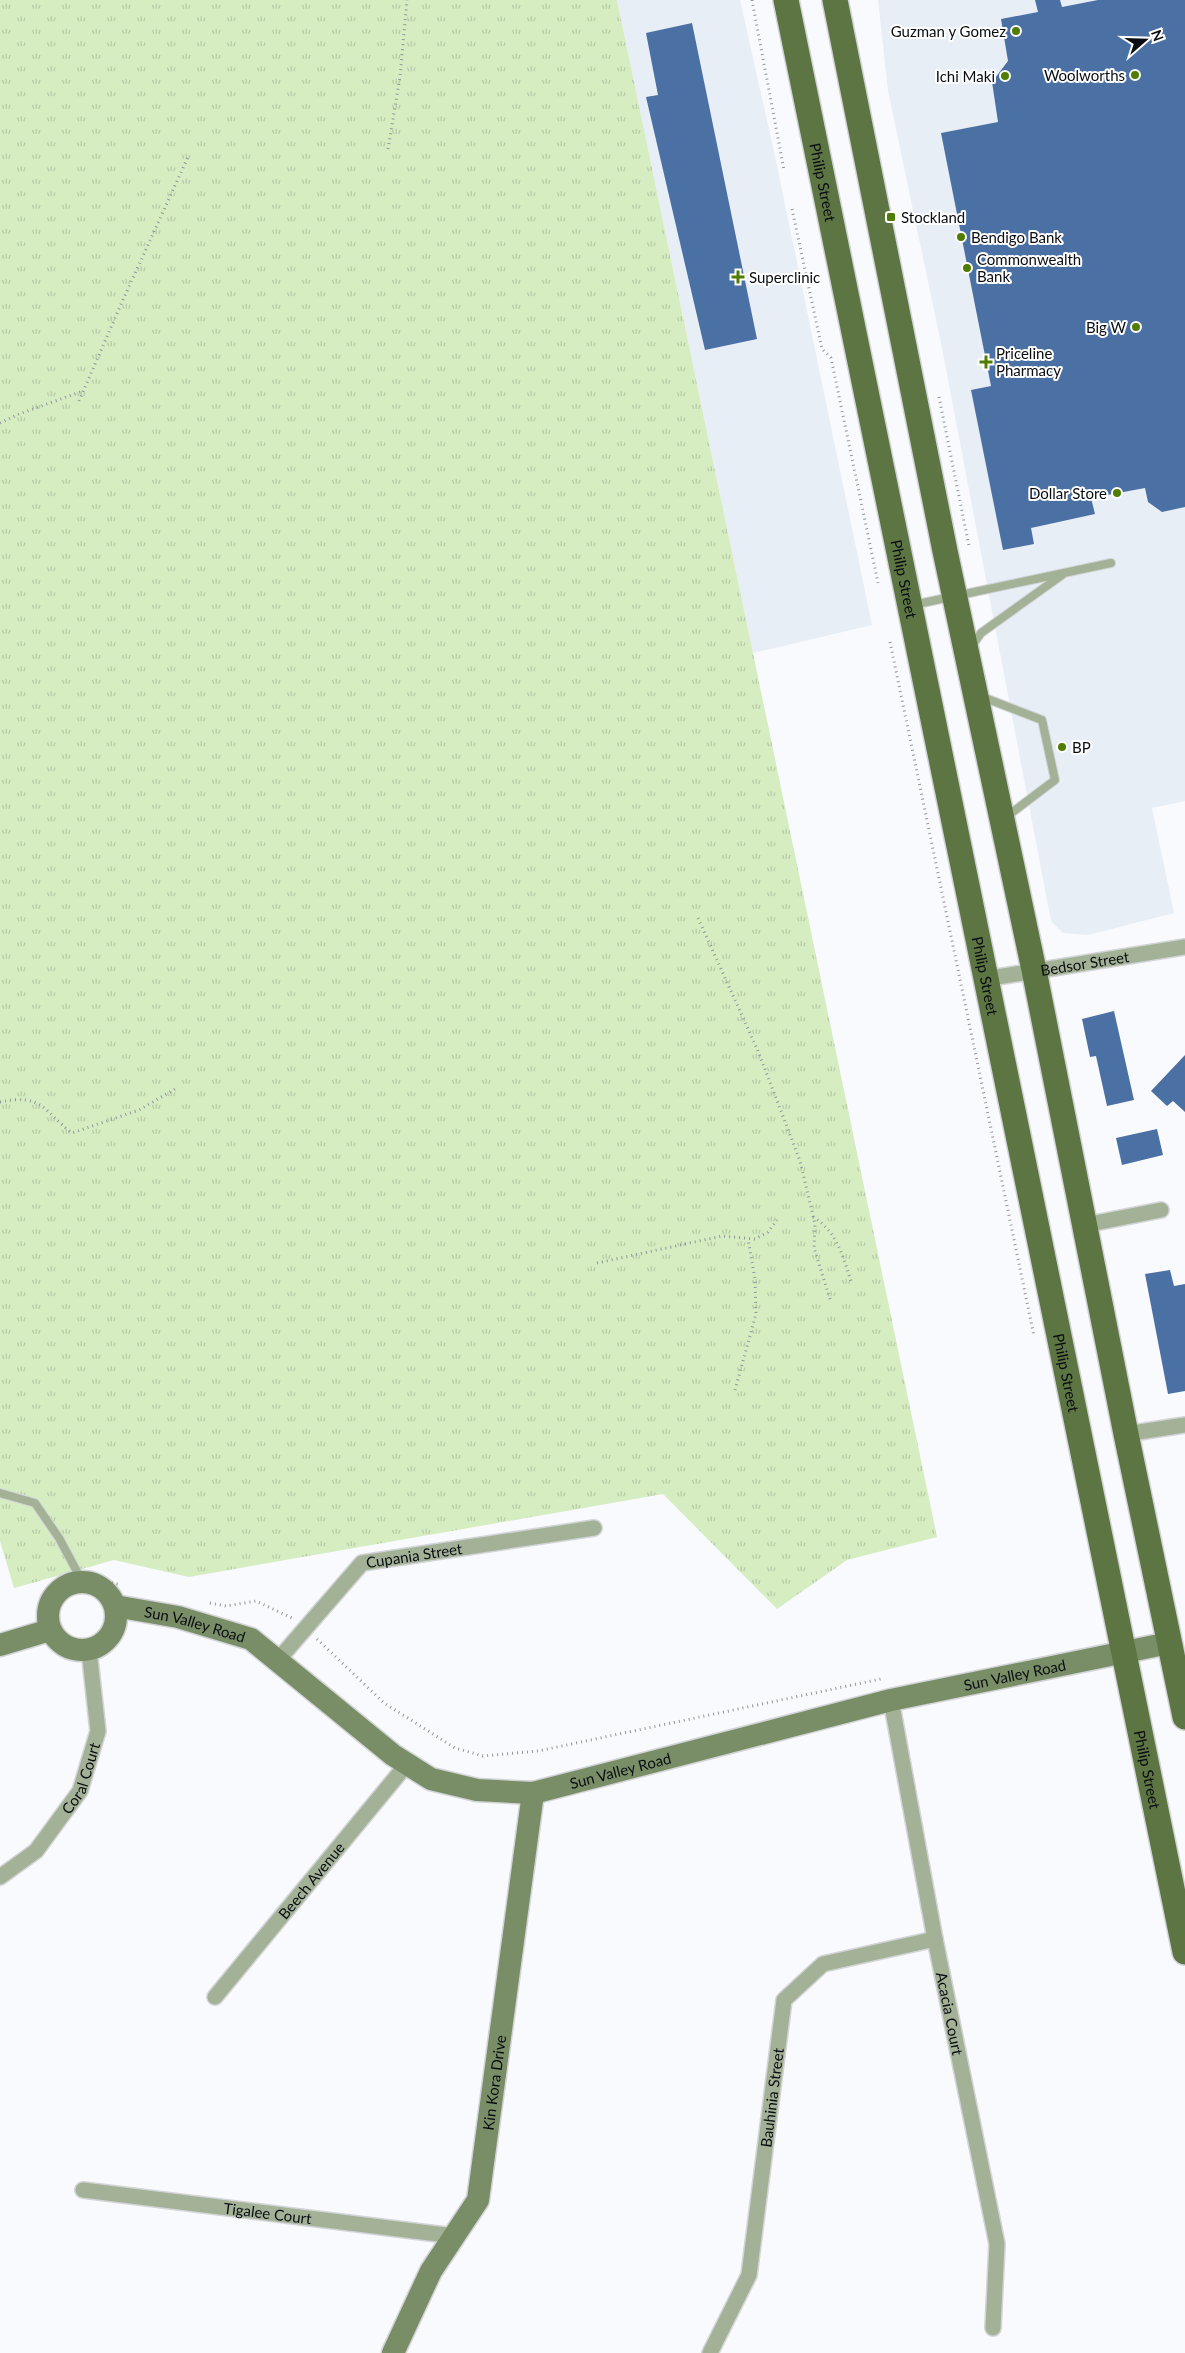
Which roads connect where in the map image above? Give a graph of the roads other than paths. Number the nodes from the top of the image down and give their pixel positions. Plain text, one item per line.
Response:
1 (786, 0) edge
2 (835, 0) edge
3 (1111, 563) dead end
4 (1066, 572) junction
5 (955, 596) junction
6 (910, 606) junction
7 (968, 653) junction
8 (976, 694) junction
9 (1002, 820) junction
10 (1185, 947) edge
11 (1034, 970) junction
12 (985, 979) junction
13 (1161, 1210) dead end
14 (1085, 1225) junction
15 (1185, 1424) edge
16 (1126, 1434) junction
17 (0, 1493) edge
18 (594, 1528) dead end
19 (90, 1580) junction
20 (115, 1606) junction
21 (50, 1630) junction
22 (1169, 1643) junction
23 (0, 1645) edge
24 (88, 1650) junction
25 (1124, 1653) junction
26 (278, 1660) junction
27 (890, 1700) junction
28 (1185, 1717) edge
29 (408, 1764) junction
30 (533, 1793) junction
31 (0, 1877) edge
32 (935, 1939) junction
33 (1185, 1952) edge
34 (215, 1997) dead end
35 (82, 2190) dead end
36 (454, 2236) junction
37 (993, 2328) dead end
38 (393, 2353) edge
39 (710, 2353) edge

1 - 6 main road, Philip Street
2 - 5 main road
3 - 4 lane
4 - 5 lane
4 - 7 lane
5 - 6 lane
5 - 7 main road
6 - 12 main road, Philip Street
7 - 8 main road
8 - 9 main road
8 - 9 lane
9 - 11 main road
10 - 11 street, Bedsor Street
11 - 12 street, Bedsor Street
11 - 14 main road
12 - 25 main road, Philip Street
13 - 14 street
14 - 16 main road
15 - 16 street
16 - 22 main road
17 - 19 lane
18 - 26 street, Cupania Street
19 - 20 street
19 - 21 street
20 - 24 street
20 - 26 street, Sun Valley Road
21 - 23 street
21 - 24 street
22 - 25 street, Sun Valley Road
22 - 28 main road
24 - 31 street, Coral Court
25 - 27 street, Sun Valley Road
25 - 33 main road, Philip Street
26 - 29 street, Sun Valley Road
27 - 30 street, Sun Valley Road
27 - 32 street, Acacia Court
29 - 30 street, Sun Valley Road
29 - 34 street, Beech Avenue
30 - 36 street, Kin Kora Drive
32 - 37 street, Acacia Court
32 - 39 street, Bauhinia Street
35 - 36 street, Tigalee Court
36 - 38 street, Kin Kora Drive

